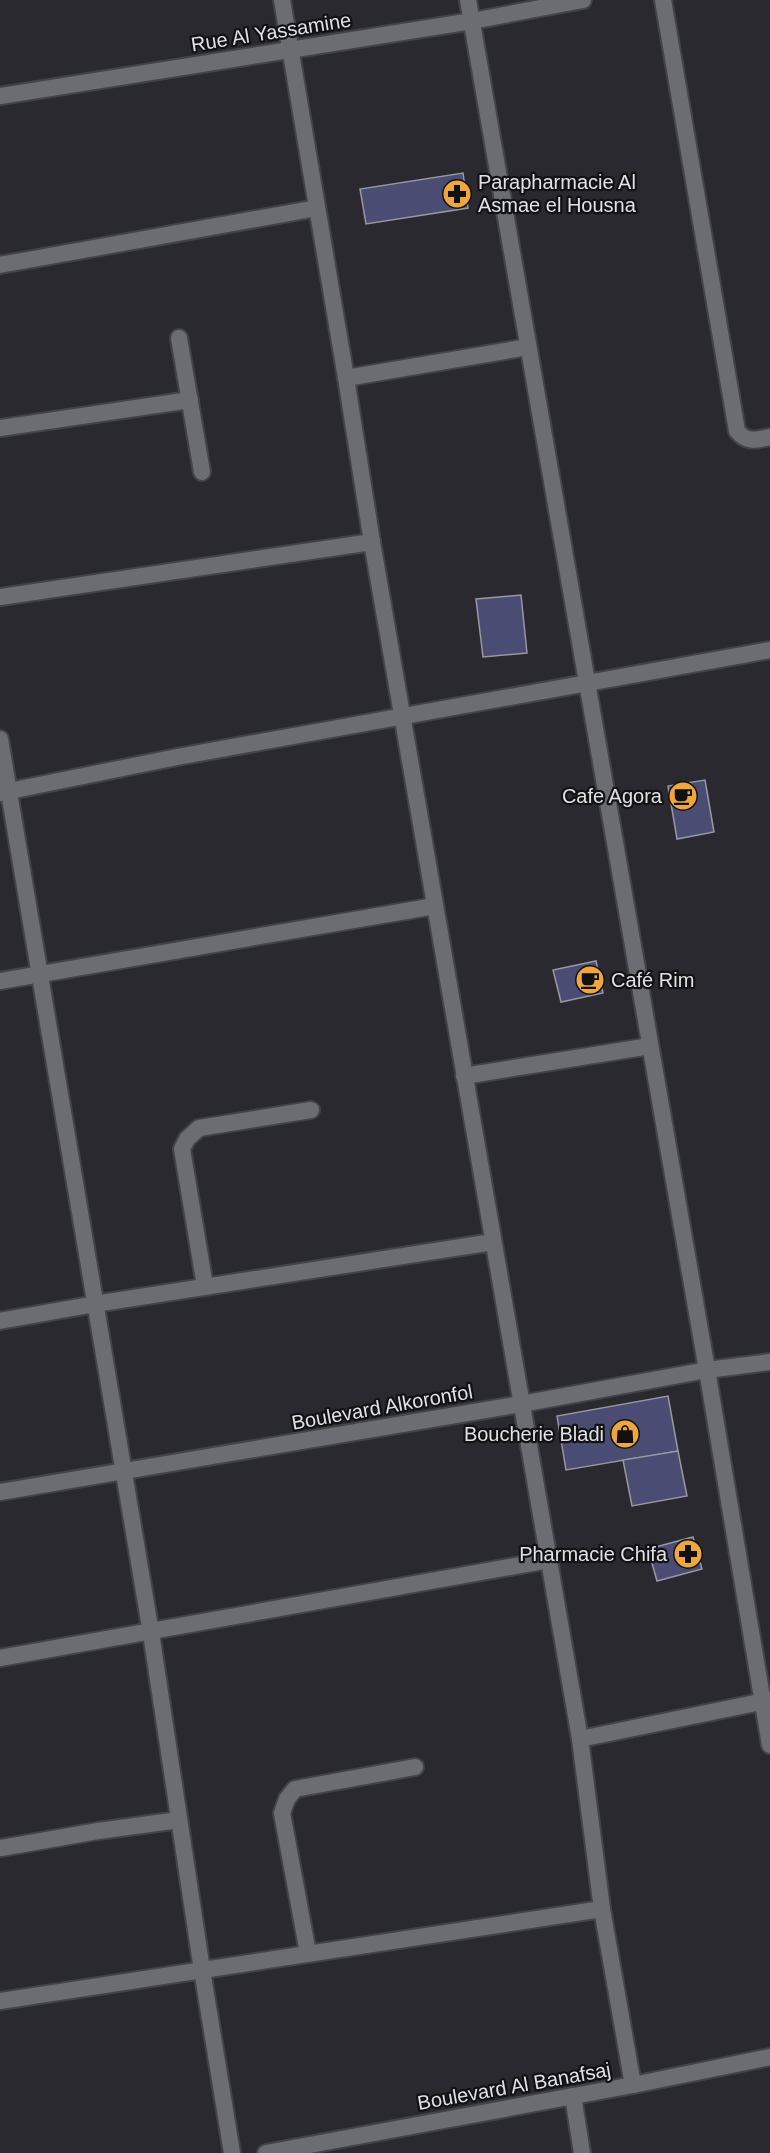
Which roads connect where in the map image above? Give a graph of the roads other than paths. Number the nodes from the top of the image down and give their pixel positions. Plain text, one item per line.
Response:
1 (282, 0) edge
2 (468, 0) edge
3 (583, 0) edge
4 (663, 0) edge
5 (472, 21) junction
6 (291, 50) junction
7 (0, 96) edge
8 (316, 208) junction
9 (0, 265) edge
10 (178, 338) dead end
11 (528, 347) junction
12 (346, 378) junction
13 (190, 400) junction
14 (0, 428) edge
15 (770, 437) edge
16 (201, 472) dead end
17 (372, 542) junction
18 (0, 597) edge
19 (770, 650) edge
20 (587, 682) junction
21 (402, 717) junction
22 (0, 739) edge
23 (5, 792) edge
24 (435, 906) junction
25 (39, 974) junction
26 (0, 981) edge
27 (650, 1046) junction
28 (464, 1076) junction
29 (311, 1110) dead end
30 (493, 1242) junction
31 (206, 1286) junction
32 (95, 1304) junction
33 (0, 1321) edge
34 (770, 1362) edge
35 (707, 1370) junction
36 (521, 1404) junction
37 (124, 1472) junction
38 (0, 1492) edge
39 (549, 1560) junction
40 (151, 1633) junction
41 (0, 1658) edge
42 (766, 1700) edge
43 (580, 1739) junction
44 (770, 1744) edge
45 (415, 1767) dead end
46 (179, 1820) junction
47 (1, 1848) edge
48 (602, 1909) junction
49 (308, 1953) junction
50 (202, 1970) junction
51 (0, 2001) edge
52 (770, 2057) edge
53 (633, 2085) junction
54 (573, 2096) junction
55 (232, 2153) edge
56 (266, 2153) edge
57 (582, 2153) edge

1 - 6 street
2 - 5 street
3 - 5 street, Rue Al Yassamine
4 - 15 street
5 - 6 street, Rue Al Yassamine
5 - 11 street
6 - 7 street, Rue Al Yassamine
6 - 8 street
8 - 9 street
8 - 12 street
10 - 13 street
11 - 12 street
11 - 20 street
12 - 17 street
13 - 14 street
13 - 16 street
17 - 18 street
17 - 21 street
19 - 20 street
20 - 21 street
20 - 27 street
21 - 23 street
21 - 24 street
22 - 23 street
23 - 25 street
24 - 25 street
24 - 28 street
25 - 26 street
25 - 32 street
27 - 28 street
27 - 35 street
28 - 30 street
29 - 31 street
30 - 31 street
30 - 36 street
31 - 32 street
32 - 33 street
32 - 37 street
34 - 35 street, Boulevard Alkoronfol
35 - 36 street, Boulevard Alkoronfol
35 - 42 street
36 - 37 street, Boulevard Alkoronfol
36 - 39 street
37 - 38 street, Boulevard Alkoronfol
37 - 40 street
39 - 40 street
39 - 43 street
40 - 41 street
40 - 46 street
42 - 43 street
42 - 44 street
43 - 48 street
45 - 49 street
46 - 47 street
46 - 50 street
48 - 49 street
48 - 53 street
49 - 50 street
50 - 51 street
50 - 55 street
52 - 53 street, Boulevard Al Banafsaj
53 - 54 street, Boulevard Al Banafsaj
54 - 56 street, Boulevard Al Banafsaj
54 - 57 street

